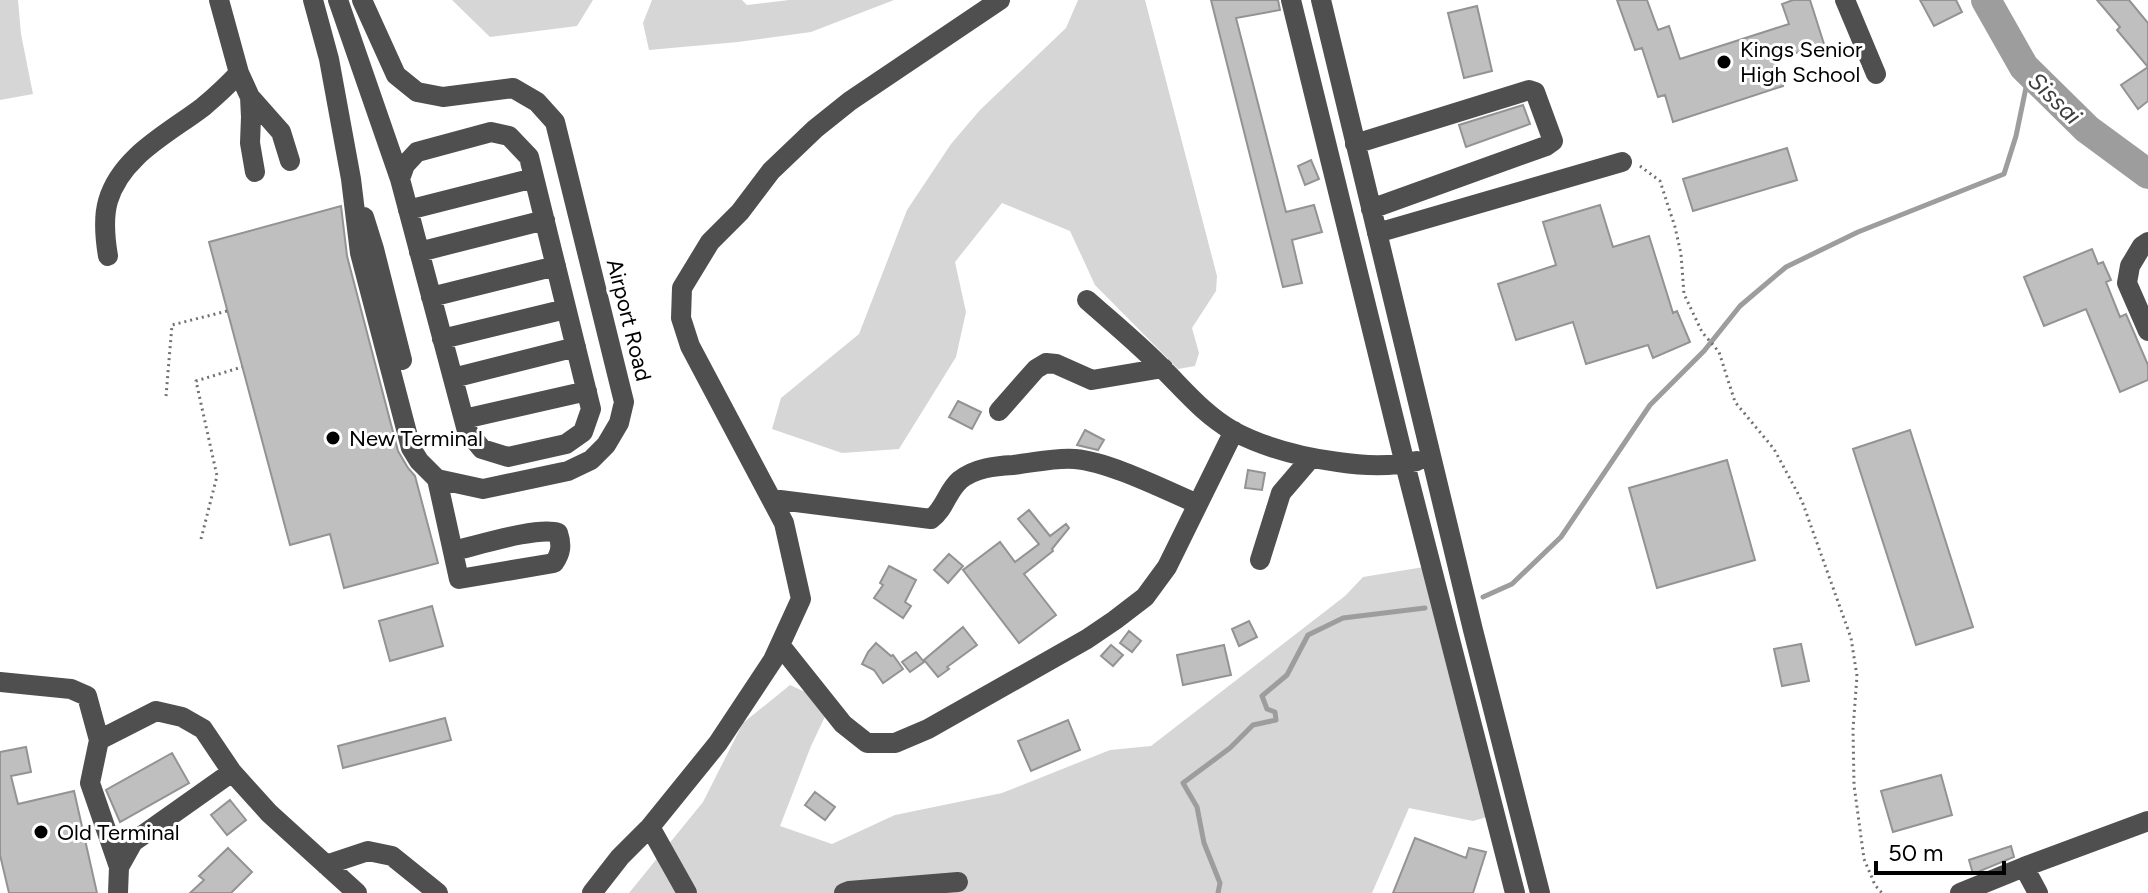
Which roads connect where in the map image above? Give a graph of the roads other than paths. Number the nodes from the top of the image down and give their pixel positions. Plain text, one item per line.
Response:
1 (219, 0) edge
2 (313, 0) edge
3 (338, 0) edge
4 (362, 0) edge
5 (1000, 0) edge
6 (1291, 0) edge
7 (1845, 0) edge
8 (1327, 2) edge
9 (239, 73) junction
10 (1876, 74) dead end
11 (250, 97) junction
12 (1355, 144) junction
13 (290, 161) dead end
14 (1622, 162) road end
15 (255, 172) dead end
16 (534, 178) junction
17 (400, 179) junction
18 (1371, 209) junction
19 (408, 210) junction
20 (578, 212) junction
21 (545, 220) junction
22 (1377, 233) junction
23 (2148, 242) edge
24 (419, 252) junction
25 (108, 256) dead end
26 (561, 286) junction
27 (431, 297) junction
28 (1087, 300) dead end
29 (605, 322) junction
30 (2148, 331) edge
31 (442, 339) junction
32 (576, 347) junction
33 (1163, 368) junction
34 (453, 378) junction
35 (587, 391) junction
36 (999, 411) dead end
37 (464, 419) junction
38 (1234, 431) junction
39 (1432, 457) junction
40 (1311, 458) junction
41 (1405, 464) junction
42 (437, 479) junction
43 (772, 499) junction
44 (1198, 504) junction
45 (453, 551) junction
46 (1260, 560) dead end
47 (780, 645) junction
48 (0, 682) edge
49 (99, 740) junction
50 (232, 772) junction
51 (2148, 821) edge
52 (650, 827) junction
53 (326, 865) junction
54 (119, 867) junction
55 (2024, 867) junction
56 (958, 882) dead end
57 (344, 889) edge
58 (118, 893) edge
59 (438, 893) edge
60 (592, 893) edge
61 (687, 893) edge
62 (844, 893) edge
63 (1515, 893) edge
64 (1540, 893) edge
65 (1960, 893) edge
66 (2038, 893) edge

1 - 9 street
2 - 42 street
3 - 17 street
4 - 20 street, Airport Road
5 - 43 street
6 - 41 street
7 - 10 street
8 - 12 street
9 - 11 street
9 - 25 street
11 - 13 street
11 - 15 street
12 - 18 street
12 - 18 street
14 - 22 street
16 - 17 street
16 - 19 street
16 - 21 street
17 - 19 street
18 - 22 street
19 - 24 street
20 - 26 street
20 - 29 street, Airport Road
21 - 24 street
21 - 26 street
22 - 39 street
23 - 30 street
24 - 27 street
26 - 27 street
26 - 29 street
26 - 31 street
26 - 32 street
27 - 31 street
28 - 33 street
29 - 42 street, Airport Road
31 - 34 street
32 - 34 street
32 - 35 street
33 - 36 street
33 - 38 street
34 - 37 street
35 - 37 street
35 - 37 street
38 - 40 street
38 - 44 street
39 - 41 street
39 - 64 street
40 - 41 street
40 - 46 street
41 - 63 street
42 - 45 street
43 - 44 street
43 - 47 street
44 - 47 street
45 - 45 street
47 - 52 street
48 - 49 street
49 - 50 street
49 - 54 street
50 - 53 street
50 - 54 street
51 - 55 street
52 - 60 street
52 - 61 street
53 - 57 street
53 - 59 street
54 - 58 street
55 - 65 street
55 - 66 street
56 - 62 street

